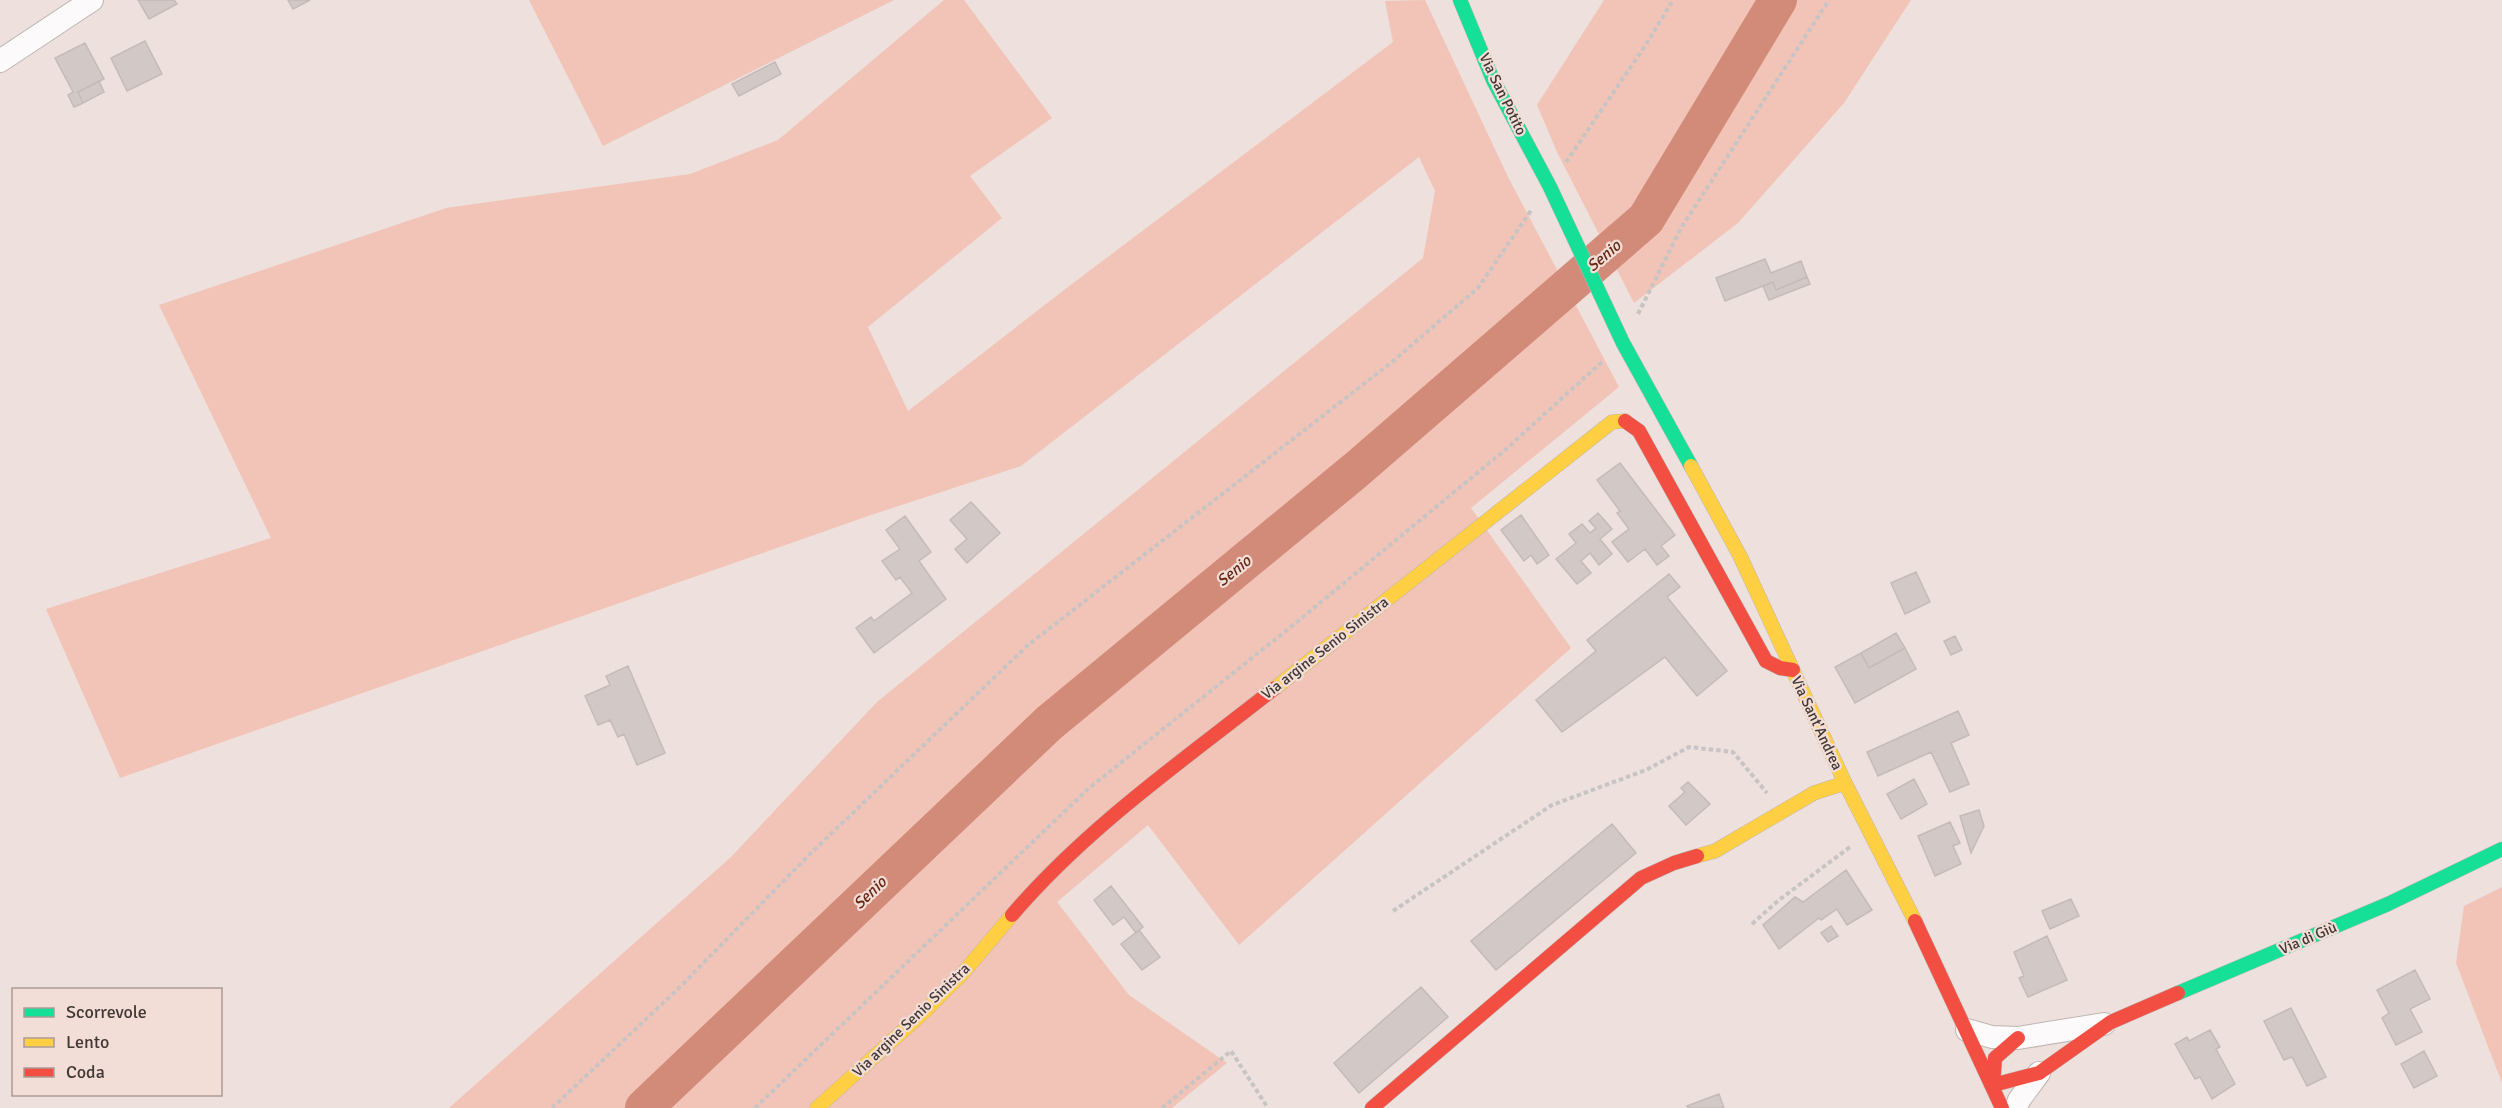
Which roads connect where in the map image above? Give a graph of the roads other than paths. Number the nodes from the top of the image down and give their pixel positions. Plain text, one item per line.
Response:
1 (92, 0) edge
2 (1460, 0) edge
3 (0, 61) edge
4 (1623, 343) joint
5 (1792, 670) junction
6 (1845, 783) junction
7 (2502, 849) edge
8 (2111, 1022) junction
9 (1967, 1030) junction
10 (2018, 1038) junction
11 (2039, 1073) junction
12 (1993, 1085) junction
13 (817, 1108) edge
14 (1372, 1108) edge
15 (2002, 1108) edge
16 (2016, 1108) edge

1 - 3 street
2 - 4 street, Via San Potito
4 - 5 street, Via Sant'Andrea
5 - 6 street, Via Sant'Andrea
5 - 13 street, Via argine Senio Sinistra
6 - 9 street, Via Sant'Andrea
6 - 14 street
7 - 8 street, Via di Giù
8 - 10 street, Via di Giù
8 - 11 street, Via di Giù
9 - 10 street, Via di Giù
9 - 12 street, Via Sant'Andrea
10 - 12 street
11 - 12 street, Via di Giù
11 - 16 street, Via di Giù
12 - 15 street, Via Sant'Andrea

